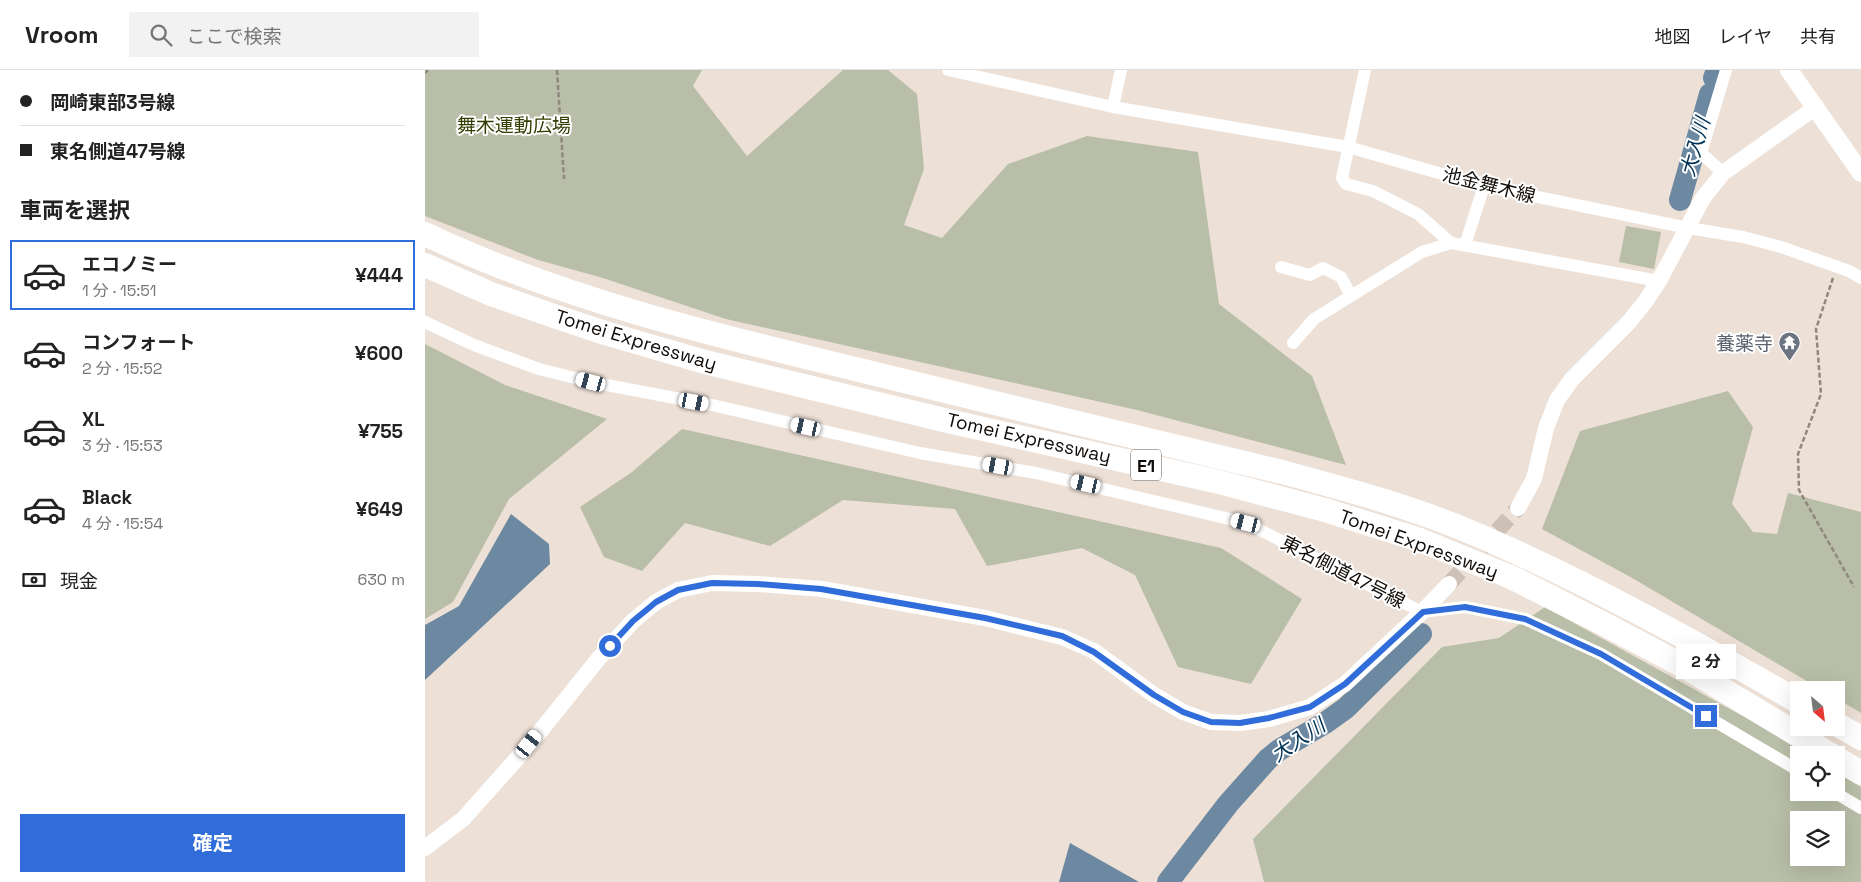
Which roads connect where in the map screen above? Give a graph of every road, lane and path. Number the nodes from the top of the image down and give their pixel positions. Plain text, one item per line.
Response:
1 (428, 70) edge
2 (557, 70) edge
3 (948, 70) edge
4 (1121, 70) edge
5 (1365, 70) edge
6 (1726, 70) edge
7 (1789, 70) edge
8 (425, 73) edge
9 (1113, 107) junction
10 (1816, 107) junction
11 (1348, 147) junction
12 (1861, 173) edge
13 (1723, 174) junction
14 (564, 179) dead end
15 (1483, 186) junction
16 (1688, 228) junction
17 (425, 234) edge
18 (1451, 243) junction
19 (1465, 245) junction
20 (425, 265) edge
21 (1281, 267) dead end
22 (1837, 267) junction
23 (1861, 278) edge
24 (1659, 281) junction
25 (1351, 296) junction
26 (425, 322) edge
27 (1293, 344) dead end
28 (1518, 508) tunnel mouth
29 (1449, 584) tunnel mouth
30 (1854, 587) dead end
31 (1423, 612) junction
32 (1790, 697) edge
33 (1845, 729) edge
34 (1861, 738) edge
35 (1816, 746) edge
36 (1845, 763) edge
37 (1790, 766) edge
38 (1861, 773) edge
39 (1845, 799) edge
40 (1861, 808) edge
41 (425, 848) edge

1 - 8 path
2 - 14 path
3 - 9 street, 池金舞木線
4 - 9 street
5 - 11 street
6 - 13 street
7 - 10 main road
9 - 11 street, 池金舞木線
10 - 12 main road
10 - 13 street
11 - 15 street, 池金舞木線
11 - 18 street
13 - 16 street
15 - 16 street, 池金舞木線
15 - 19 street
16 - 22 street, 池金舞木線
16 - 24 street
17 - 32 highway, Tomei Expressway / E1
18 - 19 street
18 - 25 street
19 - 24 street
20 - 35 highway, Tomei Expressway / E1
21 - 25 street
22 - 23 street, 池金舞木線
22 - 30 path
24 - 28 street
25 - 27 street
26 - 31 street, 東名側道47号線
29 - 31 street
31 - 37 street, 東名側道47号線
31 - 41 street
33 - 34 highway
36 - 38 highway
39 - 40 street

